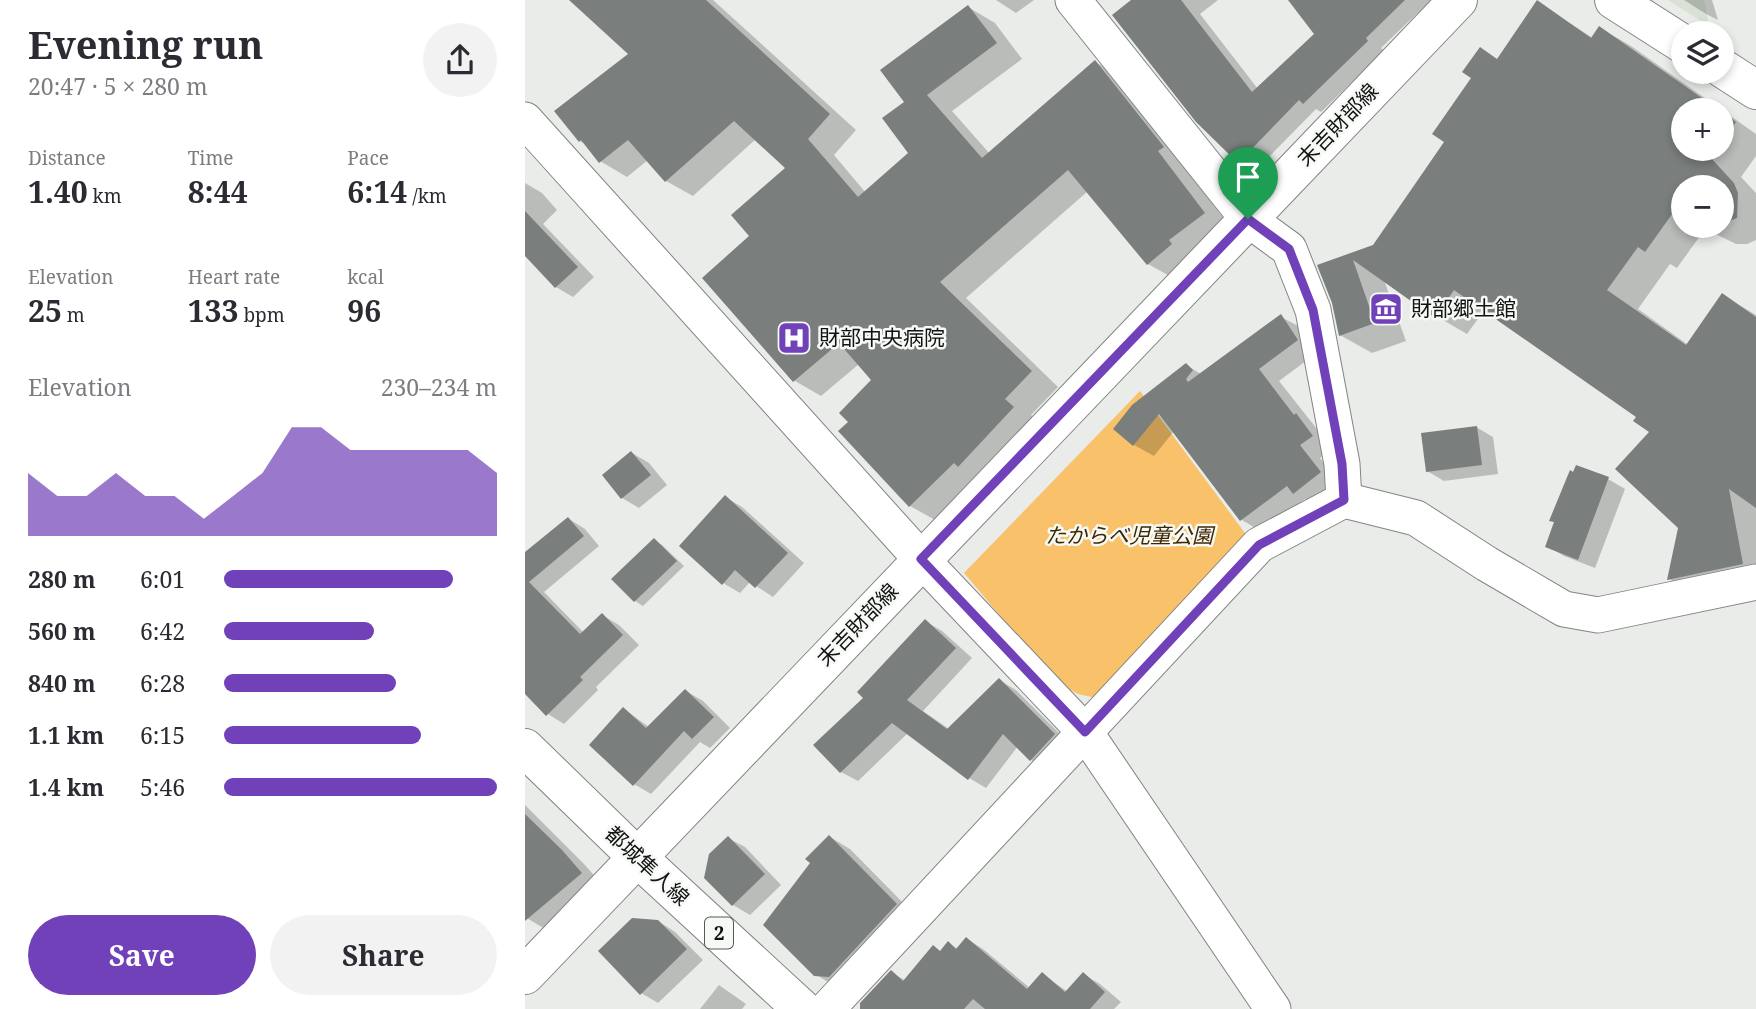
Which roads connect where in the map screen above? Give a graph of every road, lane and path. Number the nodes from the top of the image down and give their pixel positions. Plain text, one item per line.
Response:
1 (1073, 0) edge
2 (1458, 0) edge
3 (1614, 0) edge
4 (1671, 36) edge
5 (1734, 76) edge
6 (1756, 90) edge
7 (525, 120) edge
8 (1248, 219) junction
9 (1344, 500) junction
10 (921, 559) junction
11 (1756, 582) edge
12 (1085, 732) junction
13 (525, 748) edge
14 (637, 857) junction
15 (525, 975) edge
16 (802, 1009) edge
17 (827, 1009) edge
18 (1273, 1009) edge

1 - 8 street
2 - 8 main road, 末吉財部線
3 - 4 main road
5 - 6 main road
7 - 10 street
8 - 9 street
8 - 10 main road, 末吉財部線
9 - 11 street
9 - 12 street
10 - 12 street
10 - 14 main road, 末吉財部線
12 - 17 street
12 - 18 street
13 - 14 main road, 都城隼人線 / 2
14 - 15 main road, 末吉財部線
14 - 16 main road, 都城隼人線 / 2

